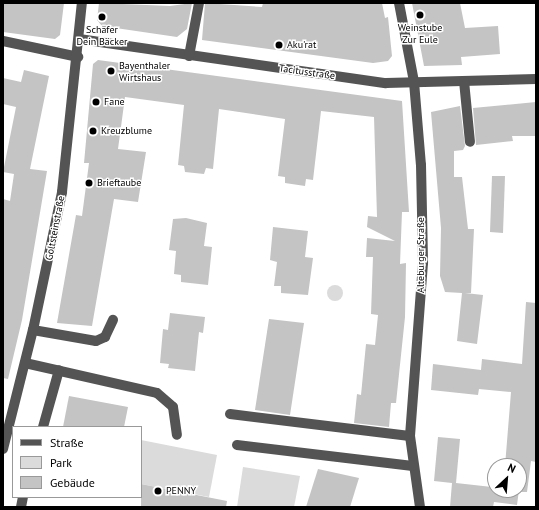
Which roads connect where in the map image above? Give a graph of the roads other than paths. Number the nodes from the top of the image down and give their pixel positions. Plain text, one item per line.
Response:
1 (82, 3) edge
2 (199, 3) edge
3 (398, 3) edge
4 (79, 39) junction
5 (3, 41) edge
6 (189, 56) junction
7 (78, 57) junction
8 (536, 79) edge
9 (464, 81) junction
10 (414, 82) junction
11 (470, 142) dead end
12 (113, 320) dead end
13 (33, 330) junction
14 (25, 363) junction
15 (59, 370) junction
16 (230, 414) dead end
17 (43, 426) edge
18 (177, 435) dead end
19 (410, 436) junction
20 (238, 445) dead end
21 (3, 449) edge
22 (413, 466) junction
23 (420, 507) edge

1 - 4 street, Goltsteinstraße
2 - 6 street
3 - 10 street, Alteburger Straße
4 - 6 street, Tacitusstraße
4 - 7 street, Goltsteinstraße
5 - 7 street
6 - 10 street, Tacitusstraße
7 - 13 street, Goltsteinstraße
8 - 9 street, Tacitusstraße
9 - 10 street, Tacitusstraße
9 - 11 street
10 - 19 street, Alteburger Straße
12 - 13 street
13 - 14 street, Goltsteinstraße
14 - 15 street
14 - 21 street, Goltsteinstraße
15 - 17 street
15 - 18 street
16 - 19 street
19 - 22 street, Alteburger Straße
20 - 22 street
22 - 23 street, Alteburger Straße

